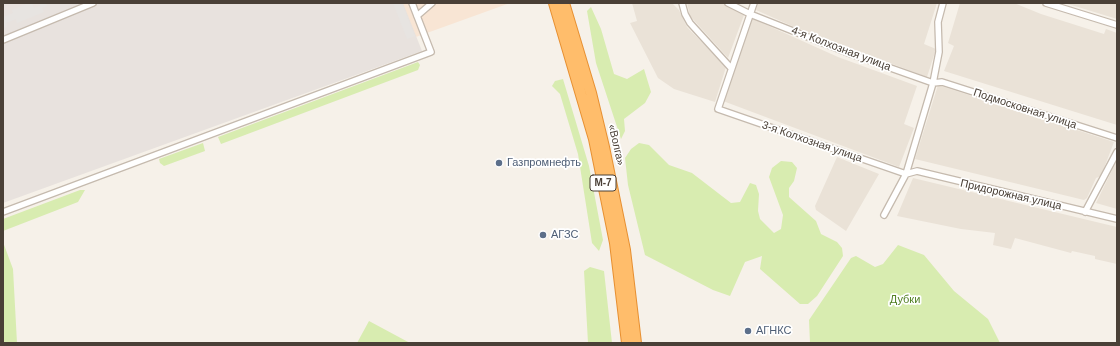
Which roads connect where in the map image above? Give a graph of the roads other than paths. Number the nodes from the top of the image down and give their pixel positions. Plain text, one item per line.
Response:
1 (93, 3) edge
2 (412, 3) edge
3 (432, 3) edge
4 (682, 3) edge
5 (728, 3) edge
6 (754, 3) edge
7 (943, 3) edge
8 (1046, 3) edge
9 (557, 4) edge
10 (750, 14) junction
11 (418, 16) junction
12 (1117, 26) edge
13 (3, 40) edge
14 (730, 68) junction
15 (934, 83) junction
16 (1117, 138) edge
17 (1117, 152) edge
18 (906, 174) junction
19 (3, 212) edge
20 (1085, 212) junction
21 (884, 215) dead end
22 (1117, 219) edge
23 (627, 343) edge
24 (636, 343) edge

1 - 13 street
2 - 11 street
3 - 11 street
4 - 14 street
5 - 10 street, 4-я Колхозная улица
6 - 10 street
7 - 15 street
8 - 12 street
9 - 23 highway, «Волга» / М-7
9 - 24 highway, «Волга» / М-7
10 - 14 street
10 - 15 street, 4-я Колхозная улица
11 - 19 street
14 - 18 street, 3-я Колхозная улица
15 - 16 street, Подмосковная улица
15 - 18 street
17 - 20 street
18 - 20 street, Придорожная улица
18 - 21 street
20 - 22 street, Придорожная улица

